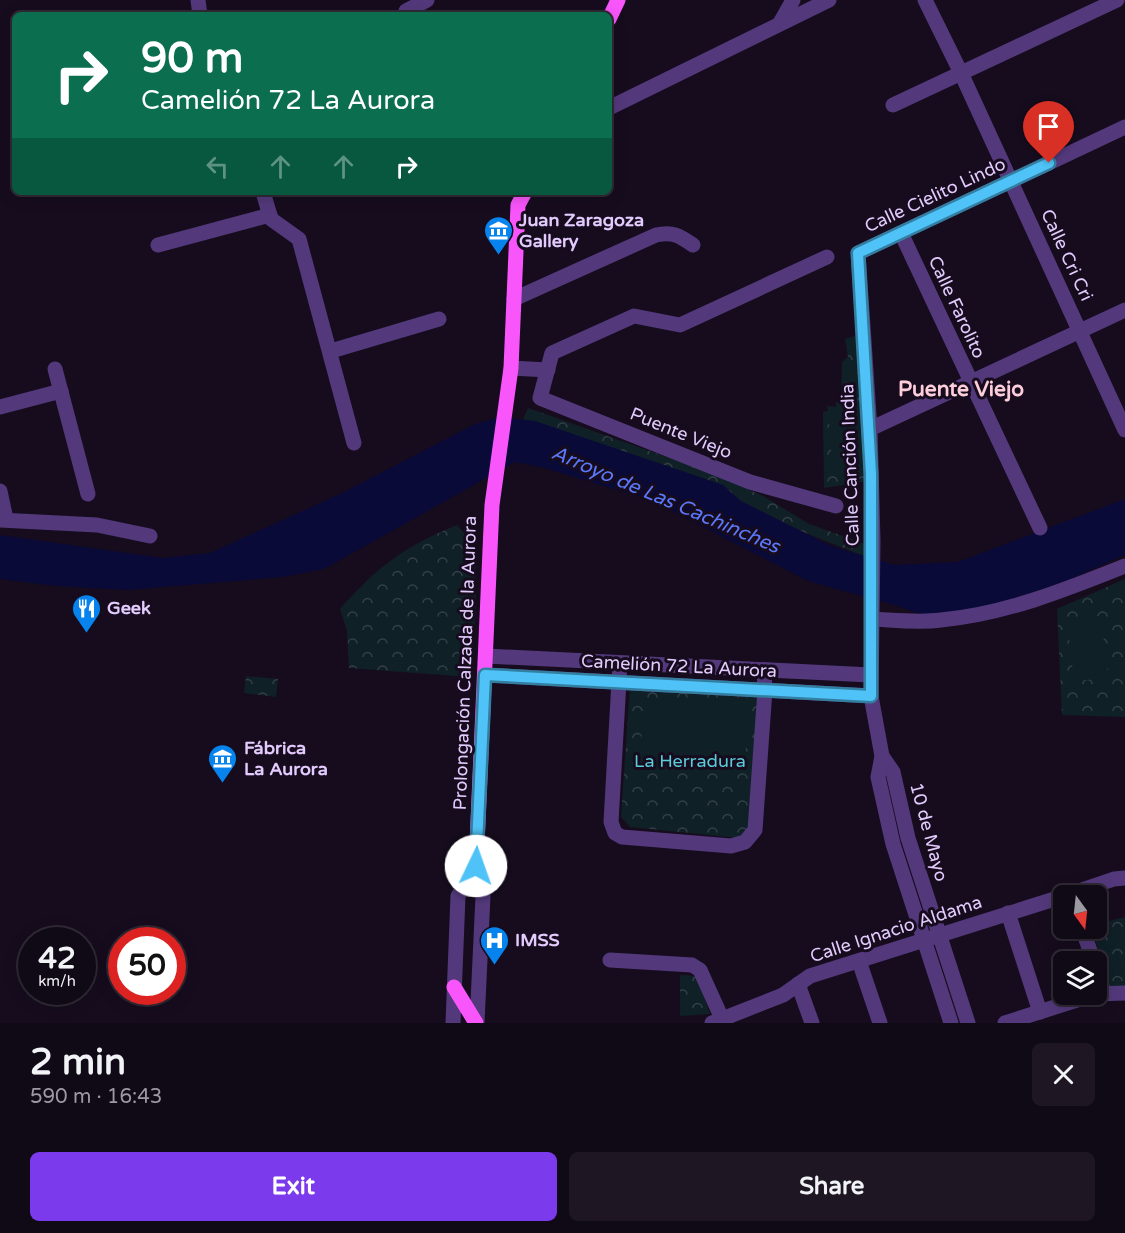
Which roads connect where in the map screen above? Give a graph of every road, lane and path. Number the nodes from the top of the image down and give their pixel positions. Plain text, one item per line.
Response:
1 (427, 0) edge
2 (793, 0) edge
3 (829, 0) edge
4 (925, 0) edge
5 (1117, 0) edge
6 (406, 11) dead end
7 (780, 23) junction
8 (961, 73) junction
9 (893, 105) dead end
10 (612, 107) edge
11 (1125, 127) edge
12 (1011, 181) junction
13 (264, 195) edge
14 (523, 195) edge
15 (270, 215) junction
16 (901, 233) junction
17 (158, 244) dead end
18 (693, 245) dead end
19 (858, 253) joint
20 (827, 257) dead end
21 (514, 299) junction
22 (1125, 310) edge
23 (439, 319) dead end
24 (1080, 331) junction
25 (331, 351) junction
26 (511, 368) junction
27 (55, 369) dead end
28 (548, 370) junction
29 (971, 382) junction
30 (61, 391) junction
31 (0, 407) edge
32 (870, 429) junction
33 (1125, 430) edge
34 (354, 443) dead end
35 (0, 491) edge
36 (88, 494) dead end
37 (836, 506) dead end
38 (3, 520) edge
39 (1040, 528) dead end
40 (150, 536) dead end
41 (1125, 566) edge
42 (872, 619) junction
43 (486, 656) junction
44 (620, 663) junction
45 (764, 670) junction
46 (485, 675) junction
47 (871, 675) junction
48 (619, 682) junction
49 (765, 690) junction
50 (871, 696) junction
51 (882, 756) junction
52 (905, 825) junction
53 (889, 829) junction
54 (476, 866) junction
55 (1125, 878) edge
56 (1101, 885) edge
57 (1053, 899) edge
58 (1008, 913) junction
59 (939, 936) junction
60 (924, 940) junction
61 (610, 960) dead end
62 (859, 961) junction
63 (798, 984) junction
64 (454, 987) junction
65 (1125, 993) edge
66 (1107, 994) edge
67 (1063, 1005) edge
68 (1040, 1012) junction
69 (720, 1022) edge
70 (453, 1023) edge
71 (476, 1023) edge
72 (812, 1023) edge
73 (880, 1023) edge
74 (951, 1023) edge
75 (968, 1023) edge
76 (1005, 1023) edge

1 - 6 street
2 - 7 street
3 - 7 street
4 - 8 street, Calle Cri Cri
5 - 8 street
7 - 10 street
8 - 9 street
8 - 12 street, Calle Cri Cri
11 - 12 street, Calle Cielito Lindo
12 - 16 street, Calle Cielito Lindo
12 - 24 street, Calle Cri Cri
13 - 15 street
14 - 21 main road, Prolongación Calzada de la Aurora
15 - 17 street
15 - 25 street
16 - 19 street, Calle Cielito Lindo
16 - 29 street, Calle Farolito
18 - 21 street
19 - 32 street, Calle Canción India
20 - 28 street, Puente Viejo
21 - 26 main road, Prolongación Calzada de la Aurora
22 - 24 street
23 - 25 street
24 - 29 street
24 - 33 street, Calle Cri Cri
25 - 34 street
26 - 28 street
26 - 43 main road, Prolongación Calzada de la Aurora
27 - 30 street
28 - 37 street, Puente Viejo
29 - 32 street
29 - 39 street, Calle Farolito
30 - 31 street
30 - 36 street
32 - 42 street, Calle Canción India
35 - 38 street
38 - 40 street
41 - 42 street
42 - 47 street, Calle Canción India
43 - 44 street, Camelión 72 La Aurora
43 - 46 main road, Prolongación Calzada de la Aurora
44 - 45 street, Camelión 72 La Aurora
44 - 48 street
45 - 47 street, Camelión 72 La Aurora
45 - 49 street
46 - 48 street, Camelión 72 La Aurora
46 - 54 main road, Prolongación Calzada de la Aurora
47 - 50 street, 10 de Mayo
48 - 49 street, Camelión 72 La Aurora
48 - 49 street
49 - 50 street, Camelión 72 La Aurora
50 - 51 street, 10 de Mayo
51 - 52 street, 10 de Mayo
51 - 53 street, 10 de Mayo
52 - 53 street
52 - 59 street, 10 de Mayo
53 - 60 street, 10 de Mayo
54 - 64 street, Prolongación Calzada de la Aurora
54 - 71 street, Prolongación Calzada de la Aurora
55 - 56 street, Calle Ignacio Aldama
57 - 58 street, Calle Ignacio Aldama
58 - 59 street, Calle Ignacio Aldama
58 - 68 street
59 - 60 street, Calle Ignacio Aldama
59 - 75 street, 10 de Mayo
60 - 62 street, Calle Ignacio Aldama
60 - 74 street, 10 de Mayo
61 - 69 street
62 - 63 street, Calle Ignacio Aldama
62 - 73 street
63 - 69 street, Calle Ignacio Aldama
63 - 72 street
64 - 70 street, Prolongación Calzada de la Aurora
64 - 71 main road
65 - 66 street
67 - 68 street
68 - 76 street

